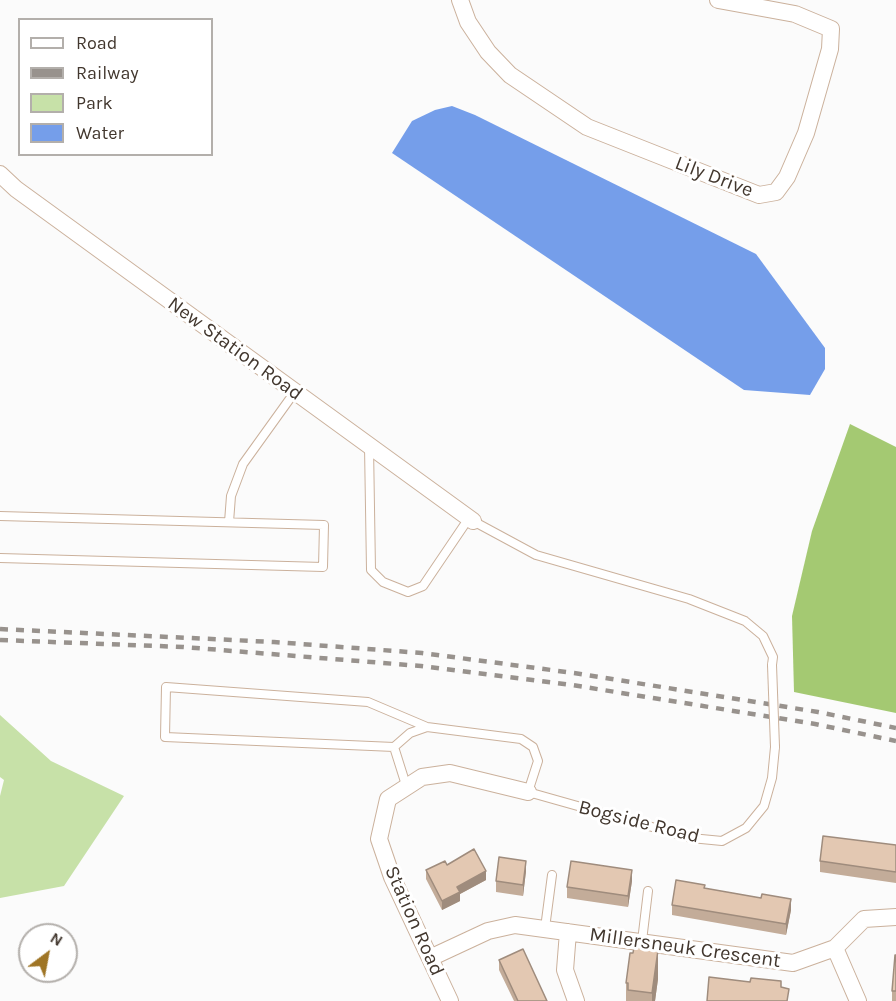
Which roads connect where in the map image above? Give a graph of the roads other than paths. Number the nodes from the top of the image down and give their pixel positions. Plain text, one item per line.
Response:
1 (460, 0) edge
2 (718, 0) edge
3 (757, 3) edge
4 (0, 174) edge
5 (294, 393) junction
6 (369, 446) junction
7 (0, 516) edge
8 (471, 519) junction
9 (229, 522) junction
10 (0, 558) edge
11 (427, 727) junction
12 (394, 747) junction
13 (406, 785) junction
14 (528, 792) junction
15 (379, 839) joint
16 (552, 875) dead end
17 (648, 891) dead end
18 (896, 917) edge
19 (545, 928) junction
20 (568, 932) junction
21 (642, 941) junction
22 (835, 948) junction
23 (430, 958) junction
24 (450, 1001) edge
25 (576, 1001) edge
26 (858, 1001) edge

1 - 3 street, Lily Drive
2 - 3 street, Lily Drive
4 - 5 street, New Station Road
5 - 6 street, New Station Road
5 - 9 lane
6 - 8 street, New Station Road
6 - 8 lane
7 - 9 lane
8 - 14 lane, Bogside Road, bridge
9 - 10 lane
11 - 12 lane
11 - 12 lane
11 - 14 lane
12 - 13 lane
13 - 14 street, Bogside Road
13 - 15 street, Bogside Road
15 - 23 street, Station Road
16 - 19 lane
17 - 21 lane
18 - 22 street, Millersneuk Crescent
19 - 20 street, Millersneuk Crescent
19 - 23 street, Millersneuk Crescent
20 - 21 street, Millersneuk Crescent
20 - 25 street, Millersneuk Crescent
21 - 22 street, Millersneuk Crescent
22 - 26 street
23 - 24 street, Station Road

